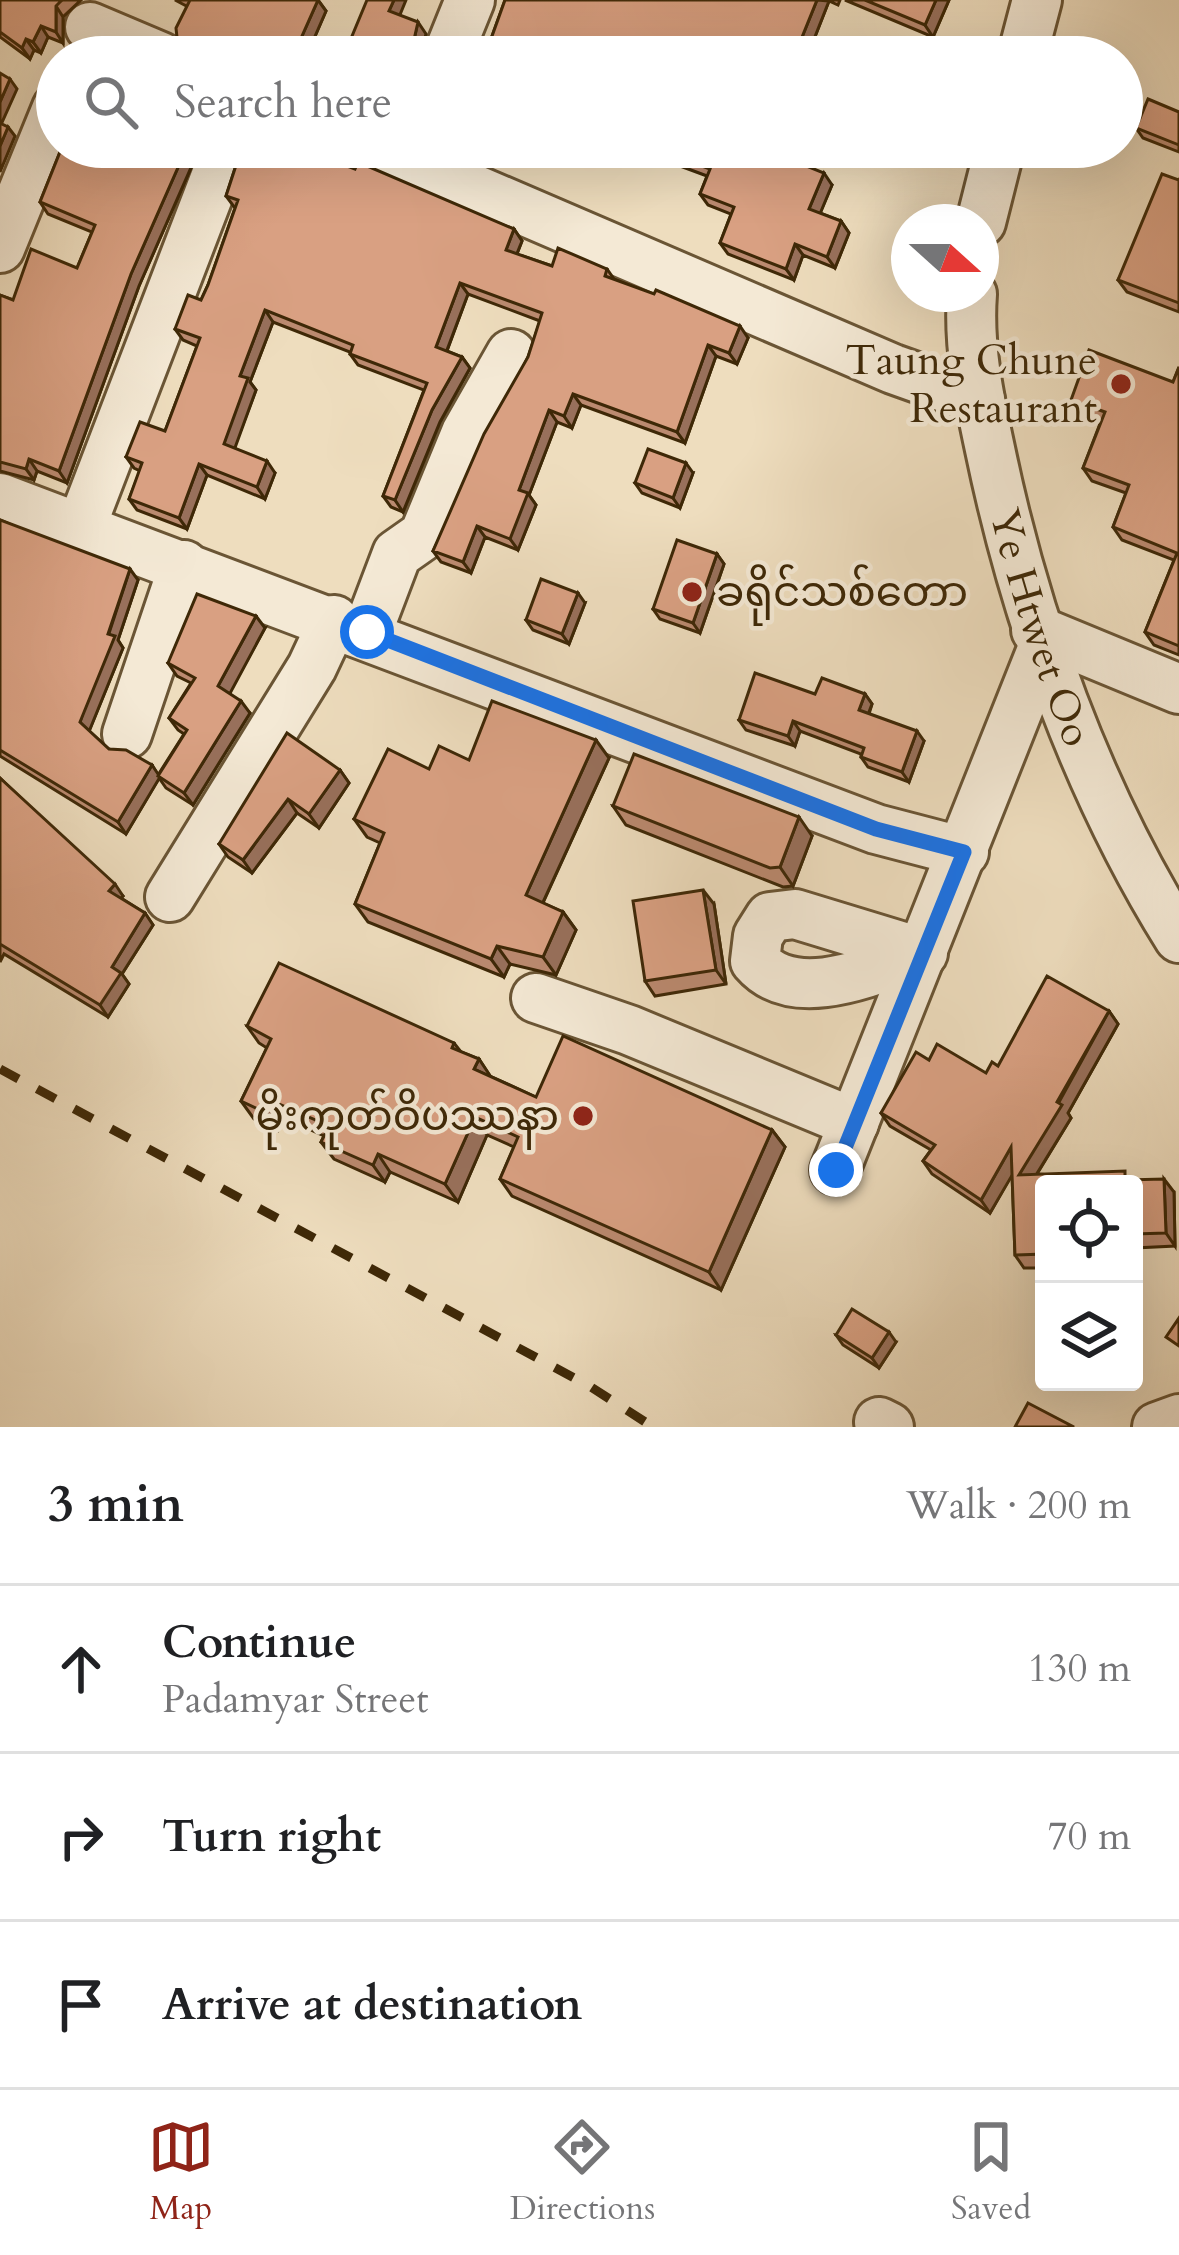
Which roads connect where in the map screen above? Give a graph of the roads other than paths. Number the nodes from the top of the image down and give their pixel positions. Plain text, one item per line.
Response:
1 (470, 0) edge
2 (1037, 0) edge
3 (455, 36) edge
4 (1028, 36) edge
5 (36, 160) edge
6 (219, 168) edge
7 (438, 168) edge
8 (994, 168) edge
9 (985, 204) edge
10 (0, 248) edge
11 (970, 312) edge
12 (511, 354) dead end
13 (980, 400) junction
14 (0, 498) edge
15 (81, 527) junction
16 (184, 565) junction
17 (350, 626) junction
18 (1039, 638) junction
19 (1178, 689) edge
20 (127, 734) dead end
21 (964, 852) junction
22 (170, 897) dead end
23 (1179, 938) edge
24 (536, 998) dead end
25 (854, 1123) junction
26 (836, 1170) dead end
27 (1179, 1419) edge
28 (1157, 1427) edge

1 - 3 street
2 - 4 street
5 - 10 street
6 - 15 street
7 - 13 street
8 - 9 street
11 - 13 street, Ye Htwet Oo
12 - 17 street
13 - 18 street, Ye Htwet Oo
14 - 15 street
15 - 16 street
16 - 17 street
16 - 20 street
17 - 21 street
17 - 22 street
18 - 19 street
18 - 21 street
18 - 23 street, Ye Htwet Oo
21 - 25 street
24 - 25 street
25 - 26 street
27 - 28 street

